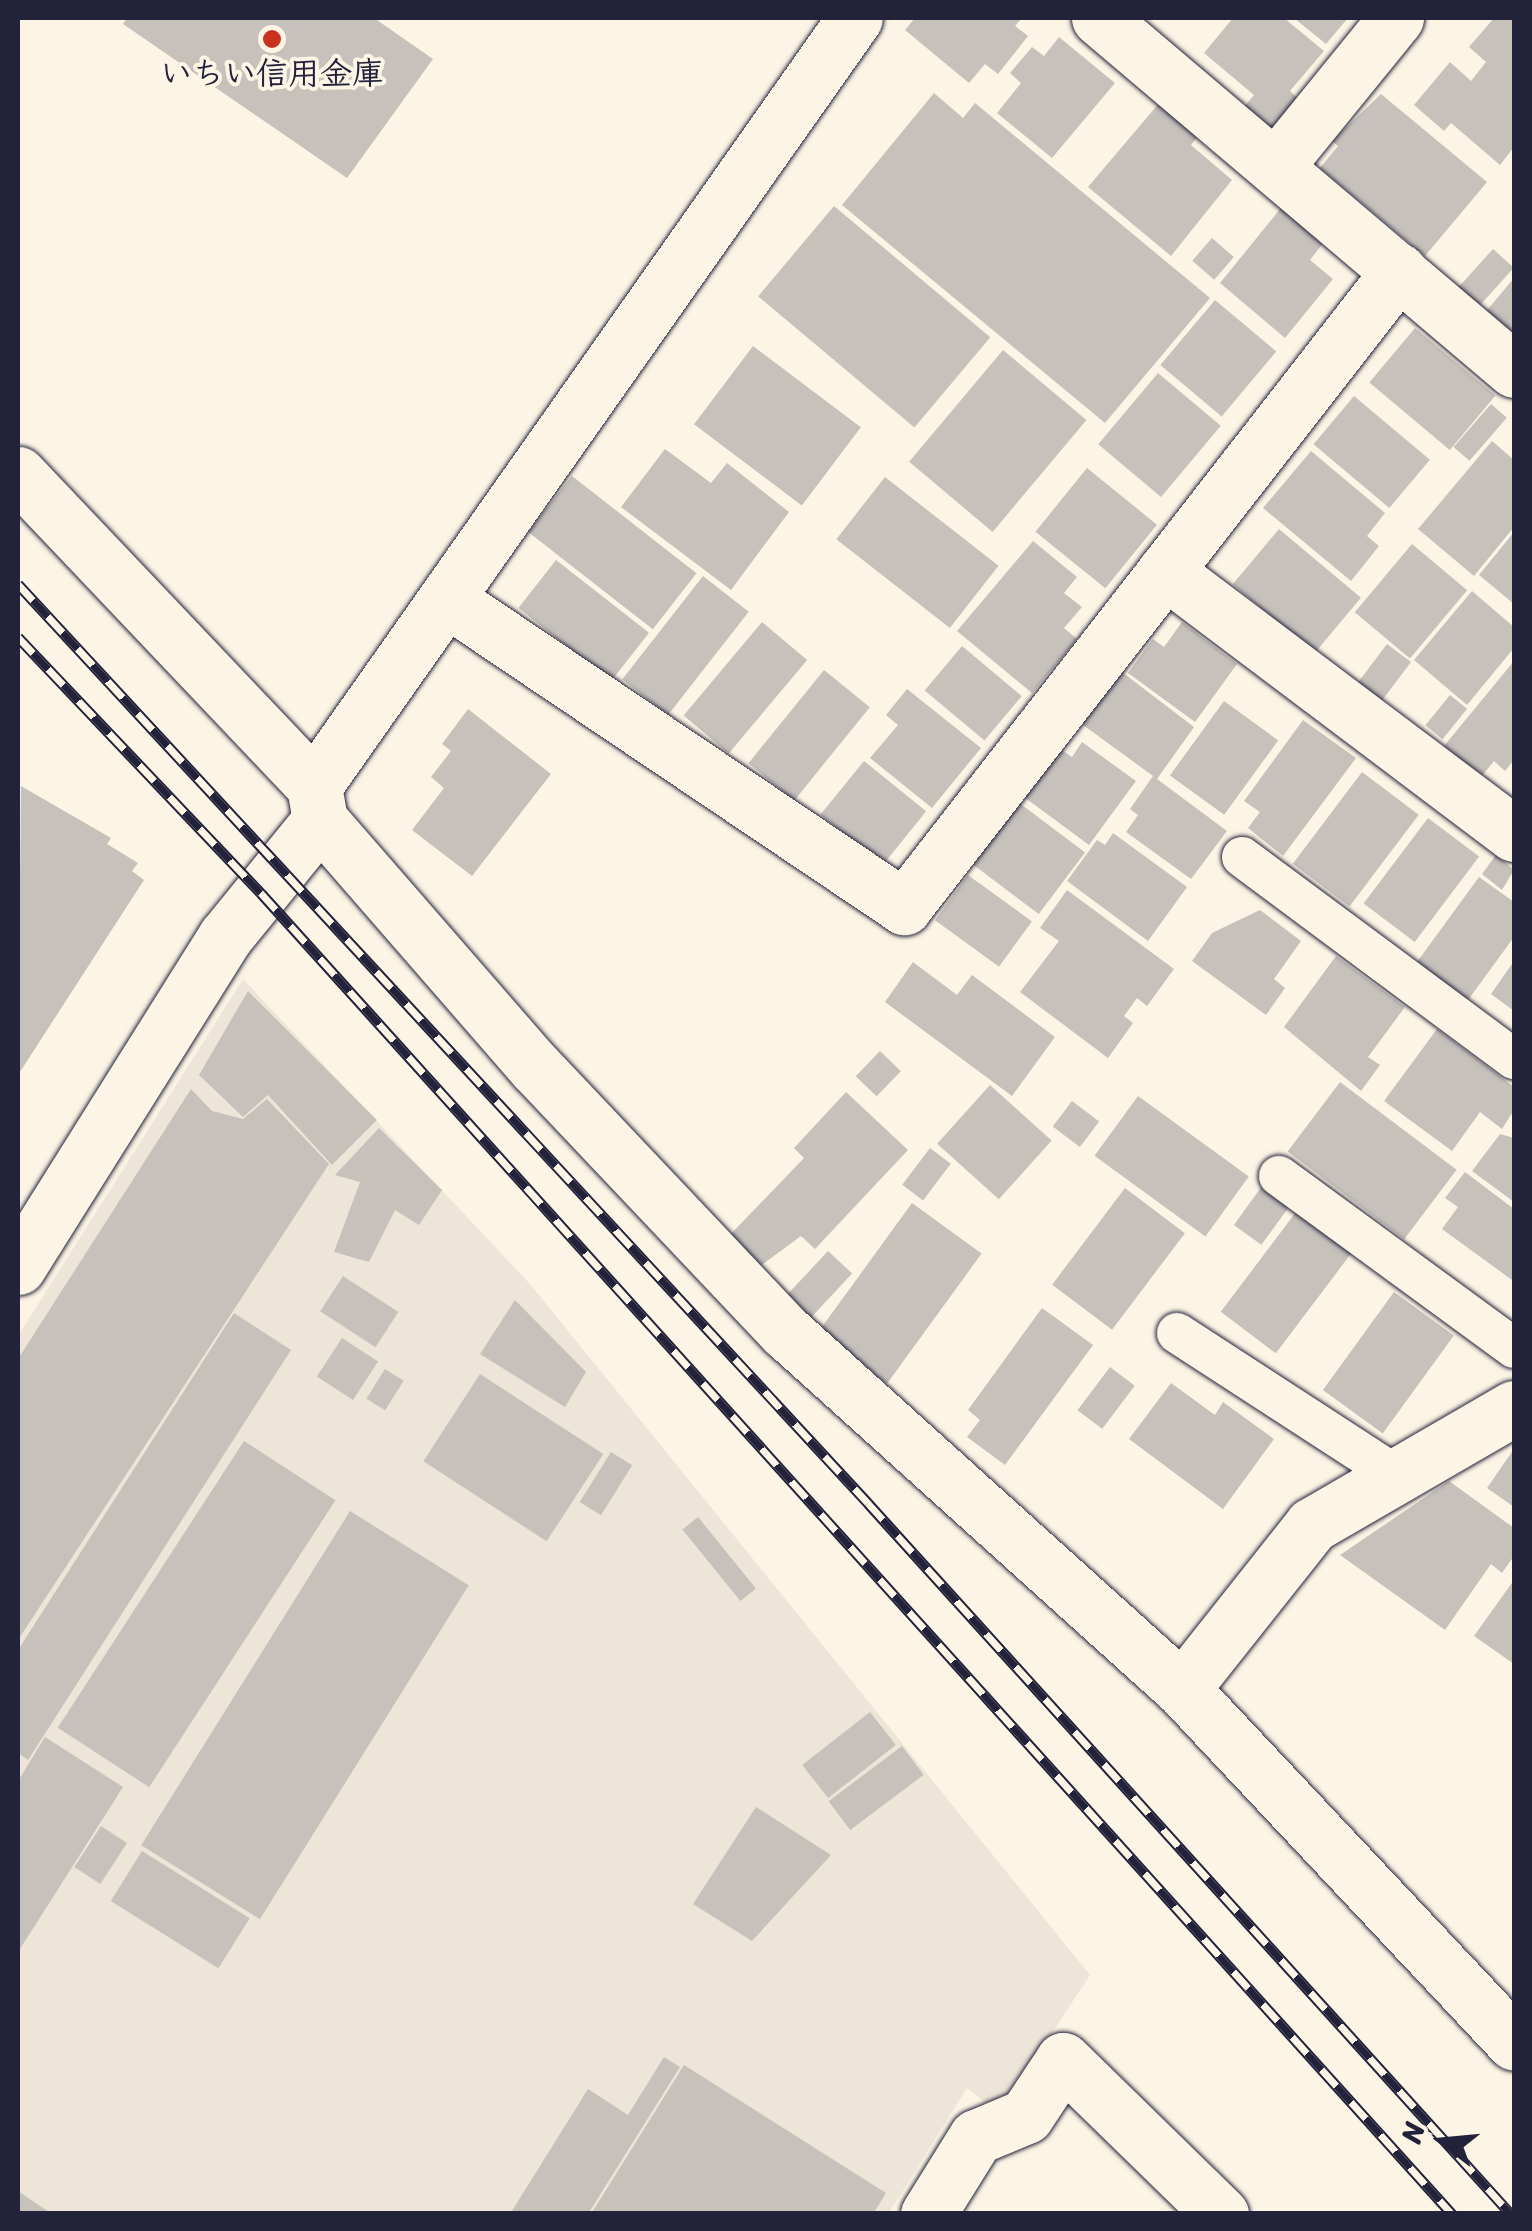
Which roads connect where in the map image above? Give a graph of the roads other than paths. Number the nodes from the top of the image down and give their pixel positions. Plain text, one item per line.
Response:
1 (855, 18) edge
2 (1099, 18) edge
3 (1396, 18) edge
4 (1276, 168) junction
5 (1398, 271) junction
6 (1514, 370) edge
7 (18, 474) edge
8 (1164, 572) junction
9 (448, 600) junction
10 (317, 803) junction
11 (1514, 834) edge
12 (1242, 857) dead end
13 (1514, 1058) edge
14 (1280, 1176) dead end
15 (18, 1267) edge
16 (1177, 1334) dead end
17 (1514, 1348) edge
18 (1514, 1408) edge
19 (1400, 1477) junction
20 (1182, 1689) junction
21 (1514, 2042) edge
22 (928, 2214) edge
23 (1222, 2214) edge

1 - 9 street
2 - 4 street
3 - 4 street
4 - 5 street
5 - 6 street
5 - 8 street
7 - 10 street
8 - 9 street
8 - 11 street
9 - 10 street
10 - 15 street
10 - 20 street
12 - 13 lane
14 - 17 lane
16 - 19 lane
18 - 19 street
19 - 20 street
20 - 21 street
22 - 23 street

